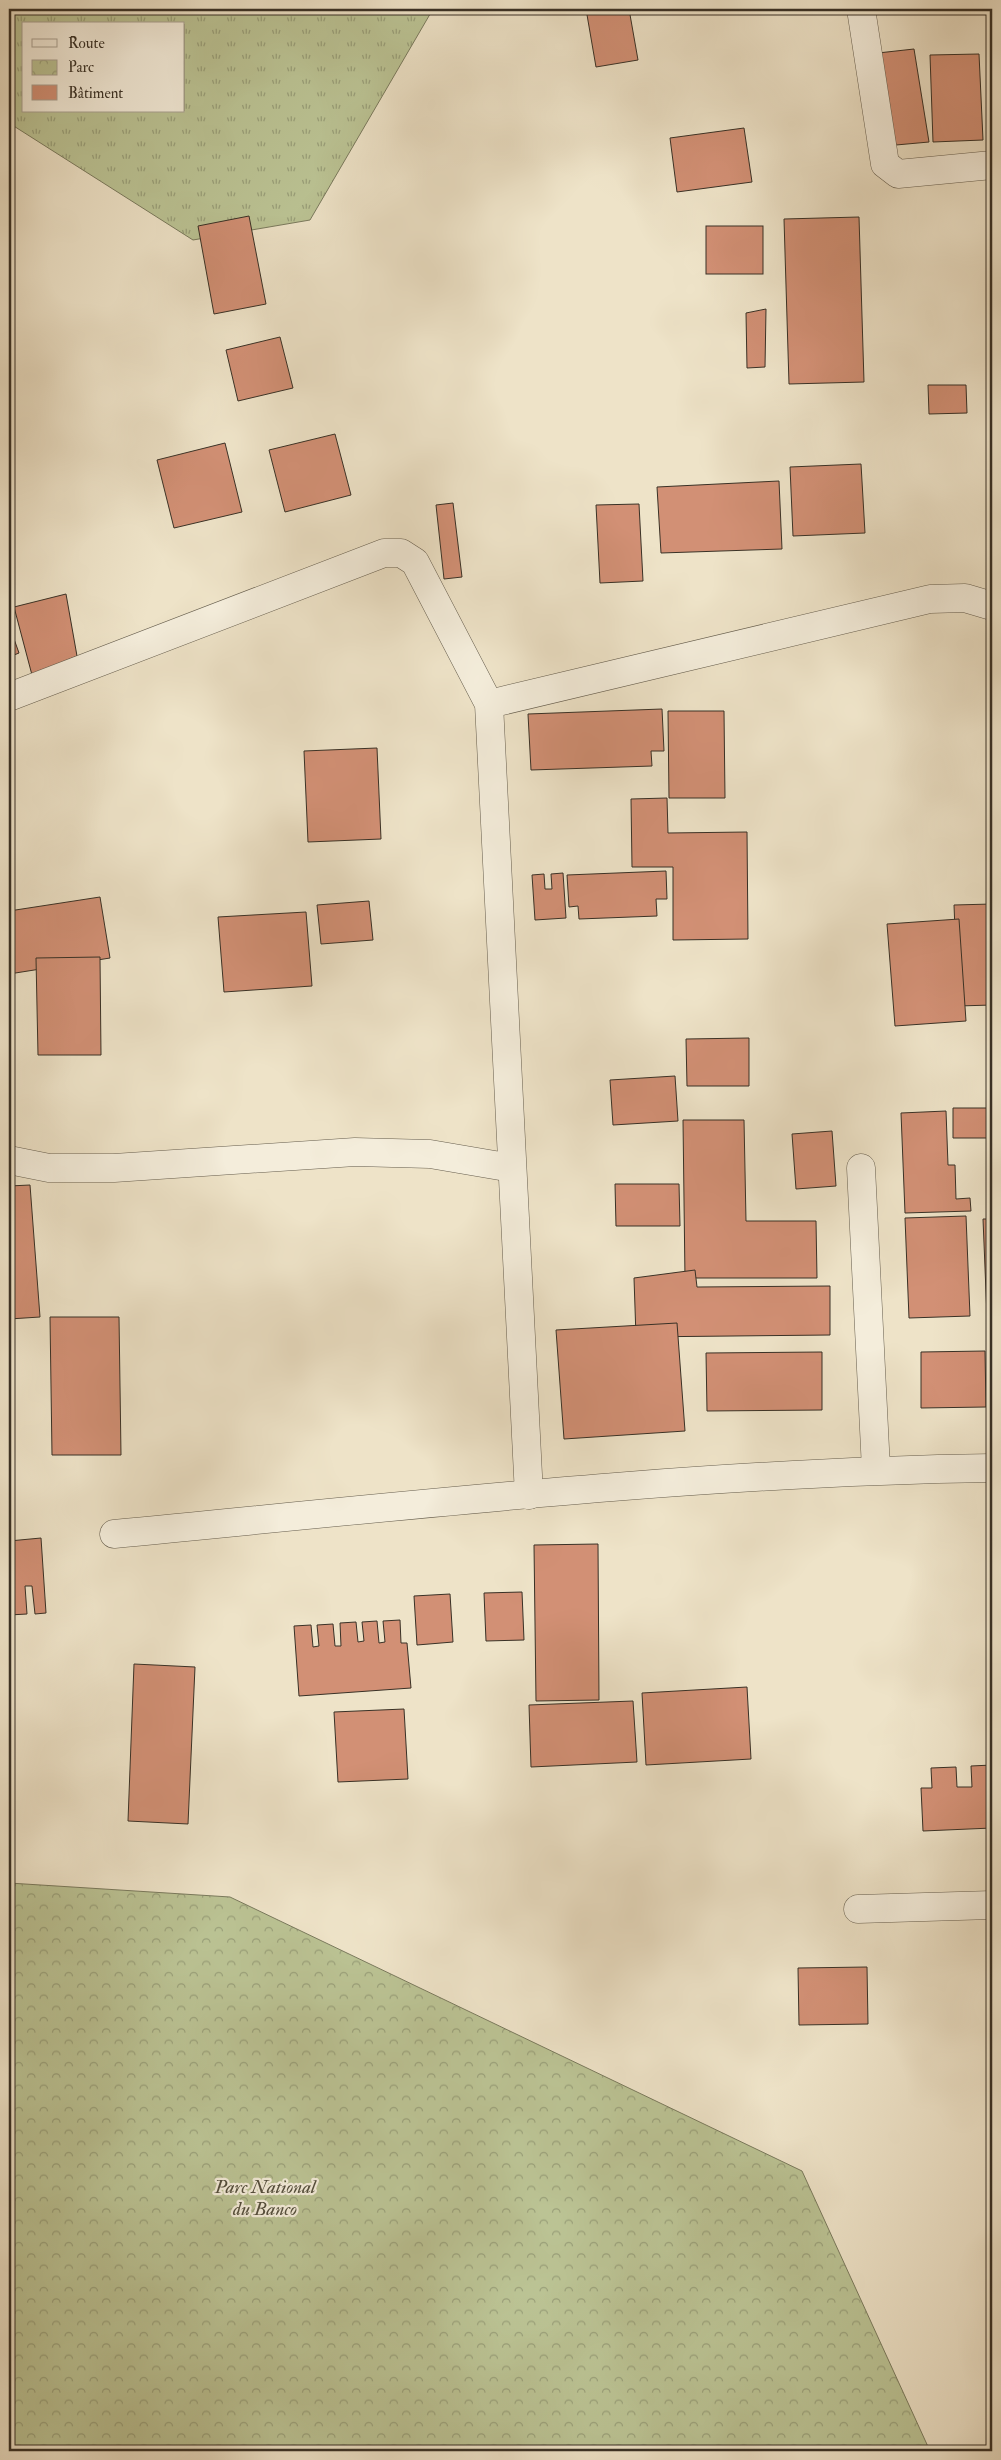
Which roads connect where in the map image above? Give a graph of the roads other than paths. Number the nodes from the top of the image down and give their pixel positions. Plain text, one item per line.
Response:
1 (861, 9) edge
2 (992, 165) edge
3 (992, 606) edge
4 (9, 697) edge
5 (490, 704) junction
6 (9, 1160) edge
7 (512, 1168) junction
8 (861, 1168) dead end
9 (992, 1468) edge
10 (876, 1469) junction
11 (528, 1495) junction
12 (114, 1534) dead end
13 (992, 1905) edge
14 (858, 1909) dead end

1 - 2 street
3 - 5 street
4 - 5 street
5 - 7 street
6 - 7 street
7 - 11 street
8 - 10 street
9 - 10 street
10 - 11 street
11 - 12 street
13 - 14 street

